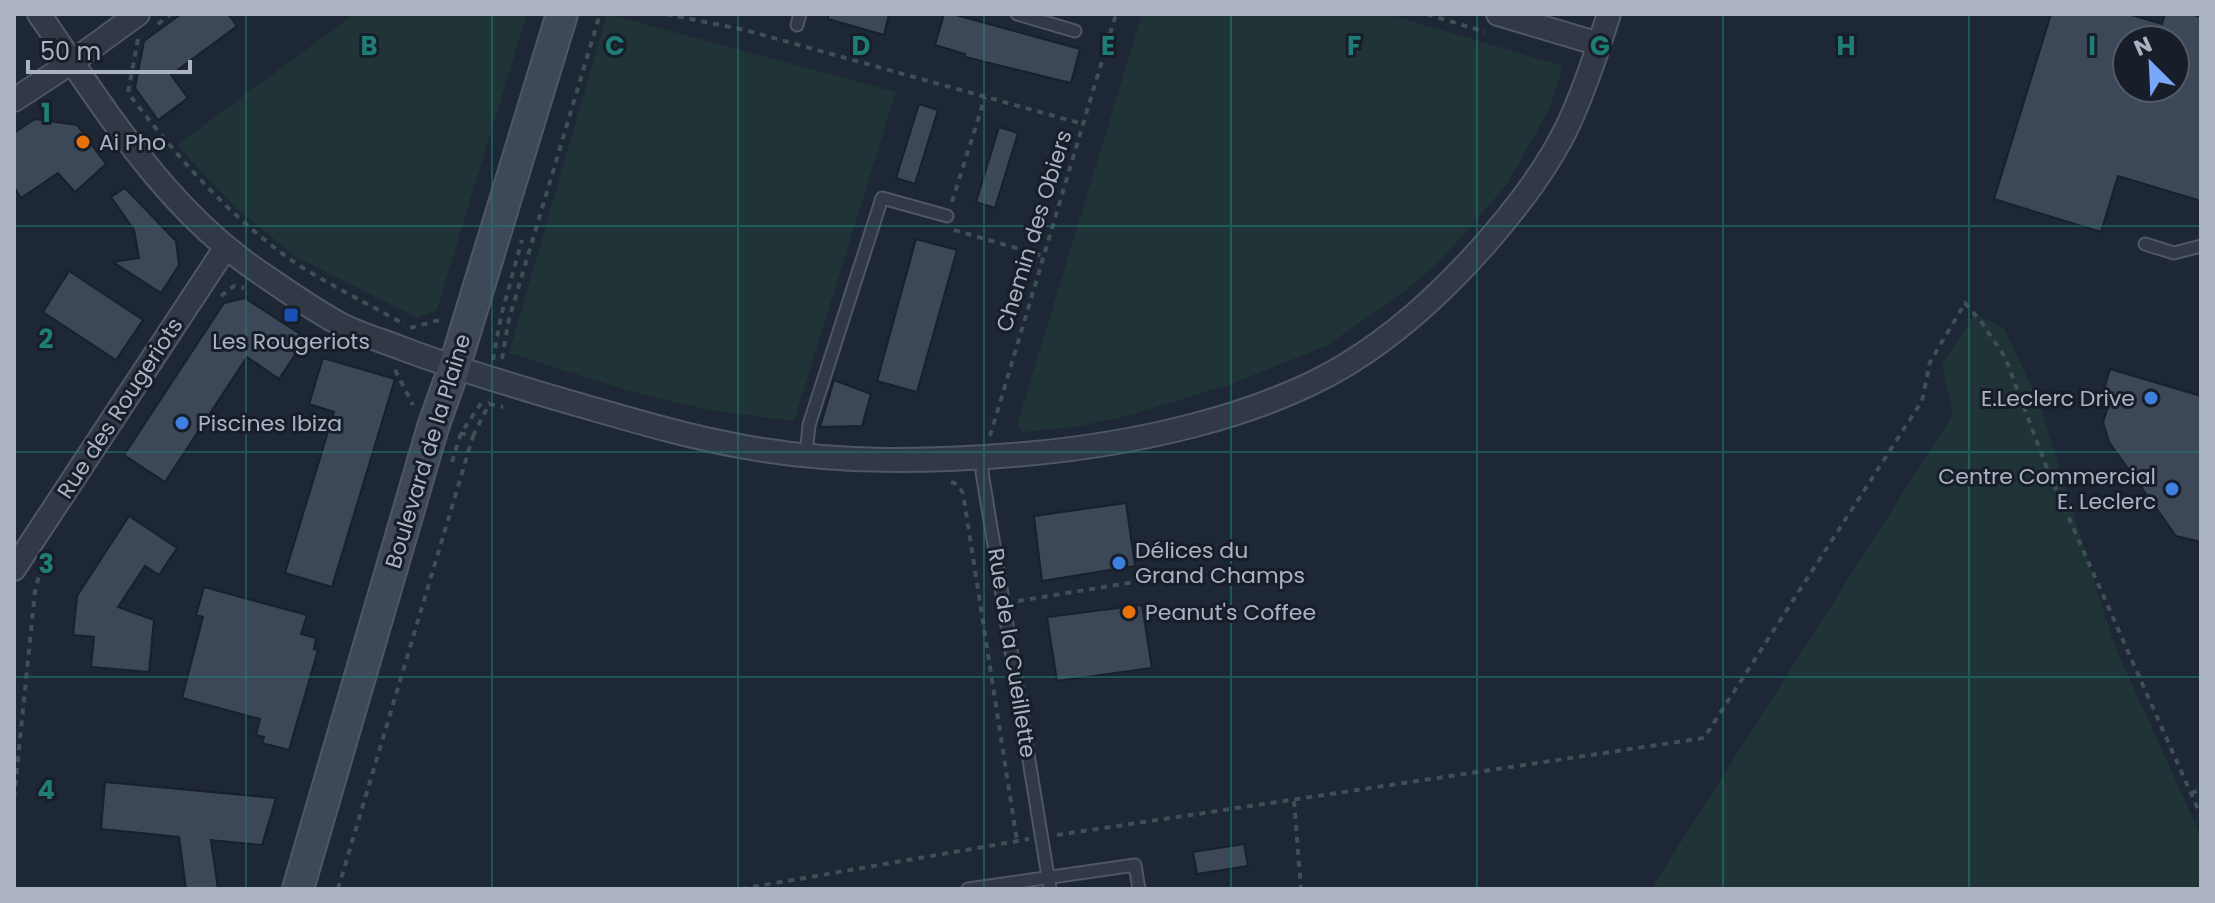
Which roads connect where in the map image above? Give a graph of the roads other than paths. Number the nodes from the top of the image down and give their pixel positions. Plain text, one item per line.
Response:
1 (39, 14) edge
2 (562, 14) edge
3 (1017, 14) edge
4 (1498, 14) edge
5 (1609, 14) edge
6 (144, 22) edge
7 (1075, 31) dead end
8 (1599, 44) junction
9 (72, 62) junction
10 (14, 100) edge
11 (947, 216) road end
12 (2145, 244) dead end
13 (2201, 246) edge
14 (226, 247) junction
15 (454, 368) junction
16 (806, 455) junction
17 (984, 458) junction
18 (14, 569) edge
19 (1049, 883) edge
20 (983, 888) edge
21 (298, 889) edge
22 (968, 889) edge
23 (1139, 889) edge

1 - 9 street
2 - 15 main road, Boulevard de la Plaine
3 - 7 lane
4 - 8 street
5 - 8 street
6 - 9 street
8 - 17 street
9 - 10 street
9 - 14 street
11 - 16 lane
12 - 13 lane
14 - 15 street
14 - 18 street, Rue des Rougeriots
15 - 16 street
15 - 21 main road, Boulevard de la Plaine
16 - 17 street
17 - 19 lane, Rue de la Cueillette
19 - 20 lane
19 - 23 lane
20 - 22 lane

